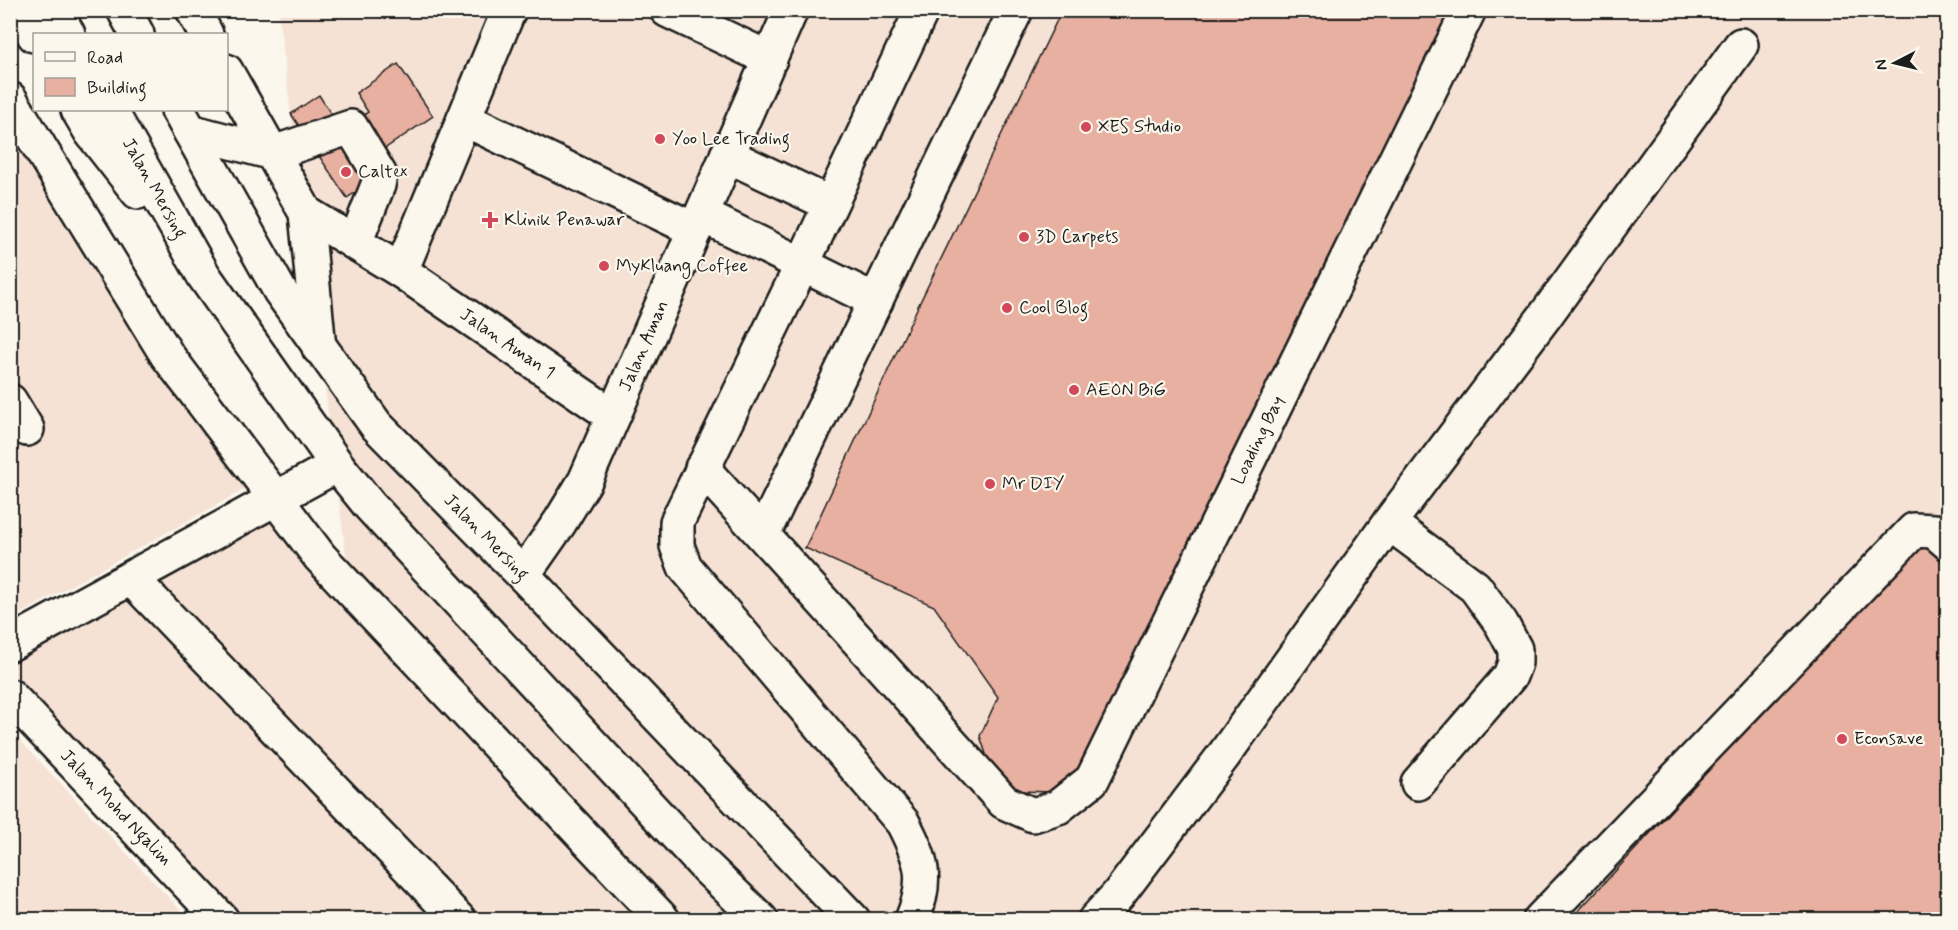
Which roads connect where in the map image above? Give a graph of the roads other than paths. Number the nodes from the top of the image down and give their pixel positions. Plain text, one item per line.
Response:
1 (20, 10) edge
2 (54, 10) edge
3 (124, 10) edge
4 (193, 10) edge
5 (509, 10) edge
6 (667, 10) edge
7 (791, 10) edge
8 (922, 10) edge
9 (1016, 10) edge
10 (1469, 10) edge
11 (33, 33) edge
12 (67, 33) edge
13 (136, 33) edge
14 (205, 33) edge
15 (1741, 45) dead end
16 (770, 59) junction
17 (228, 74) edge
18 (10, 99) edge
19 (79, 111) edge
20 (111, 111) edge
21 (465, 118) junction
22 (184, 120) edge
23 (273, 153) junction
24 (727, 155) junction
25 (830, 204) junction
26 (306, 213) junction
27 (698, 223) junction
28 (355, 243) junction
29 (802, 265) junction
30 (401, 271) junction
31 (204, 276) junction
32 (876, 301) junction
33 (319, 348) junction
34 (10, 401) edge
35 (613, 416) junction
36 (27, 429) dead end
37 (337, 465) junction
38 (702, 468) junction
39 (276, 499) junction
40 (1389, 523) junction
41 (763, 534) junction
42 (1947, 543) edge
43 (523, 575) junction
44 (131, 578) junction
45 (10, 644) edge
46 (10, 696) edge
47 (1418, 783) dead end
48 (222, 920) edge
49 (459, 920) edge
50 (663, 920) edge
51 (761, 920) edge
52 (853, 920) edge
53 (912, 920) edge
54 (1095, 920) edge
55 (1540, 920) edge

1 - 11 main road
2 - 12 main road
3 - 13 main road
4 - 14 main road
5 - 21 main road
6 - 16 main road
7 - 16 main road, Jalan Aman
8 - 25 main road
9 - 32 main road
10 - 41 main road, Loading Bay
15 - 40 main road
16 - 24 main road, Jalan Aman
17 - 23 main road
18 - 39 main road
19 - 31 main road
20 - 31 main road, Jalan Mersing
21 - 27 main road
21 - 30 main road
22 - 23 main road
22 - 33 main road, Jalan Mersing
23 - 26 main road
23 - 28 main road
24 - 25 main road
24 - 27 main road, Jalan Aman
25 - 29 main road
26 - 28 main road, Jalan Aman 1
26 - 33 main road
27 - 29 main road
27 - 35 main road, Jalan Aman
28 - 30 main road, Jalan Aman 1
29 - 32 main road
29 - 38 main road
30 - 35 main road, Jalan Aman 1
31 - 37 main road, Jalan Mersing
32 - 41 main road
33 - 43 main road, Jalan Mersing
34 - 36 main road
35 - 43 main road, Jalan Aman
37 - 39 main road
37 - 51 main road, Jalan Mersing
38 - 41 main road
38 - 53 main road
39 - 44 main road
39 - 50 main road
40 - 47 main road
40 - 54 main road
42 - 55 main road
43 - 52 main road, Jalan Mersing
44 - 45 main road
44 - 49 main road
46 - 48 main road, Jalan Mohd Ngalim

